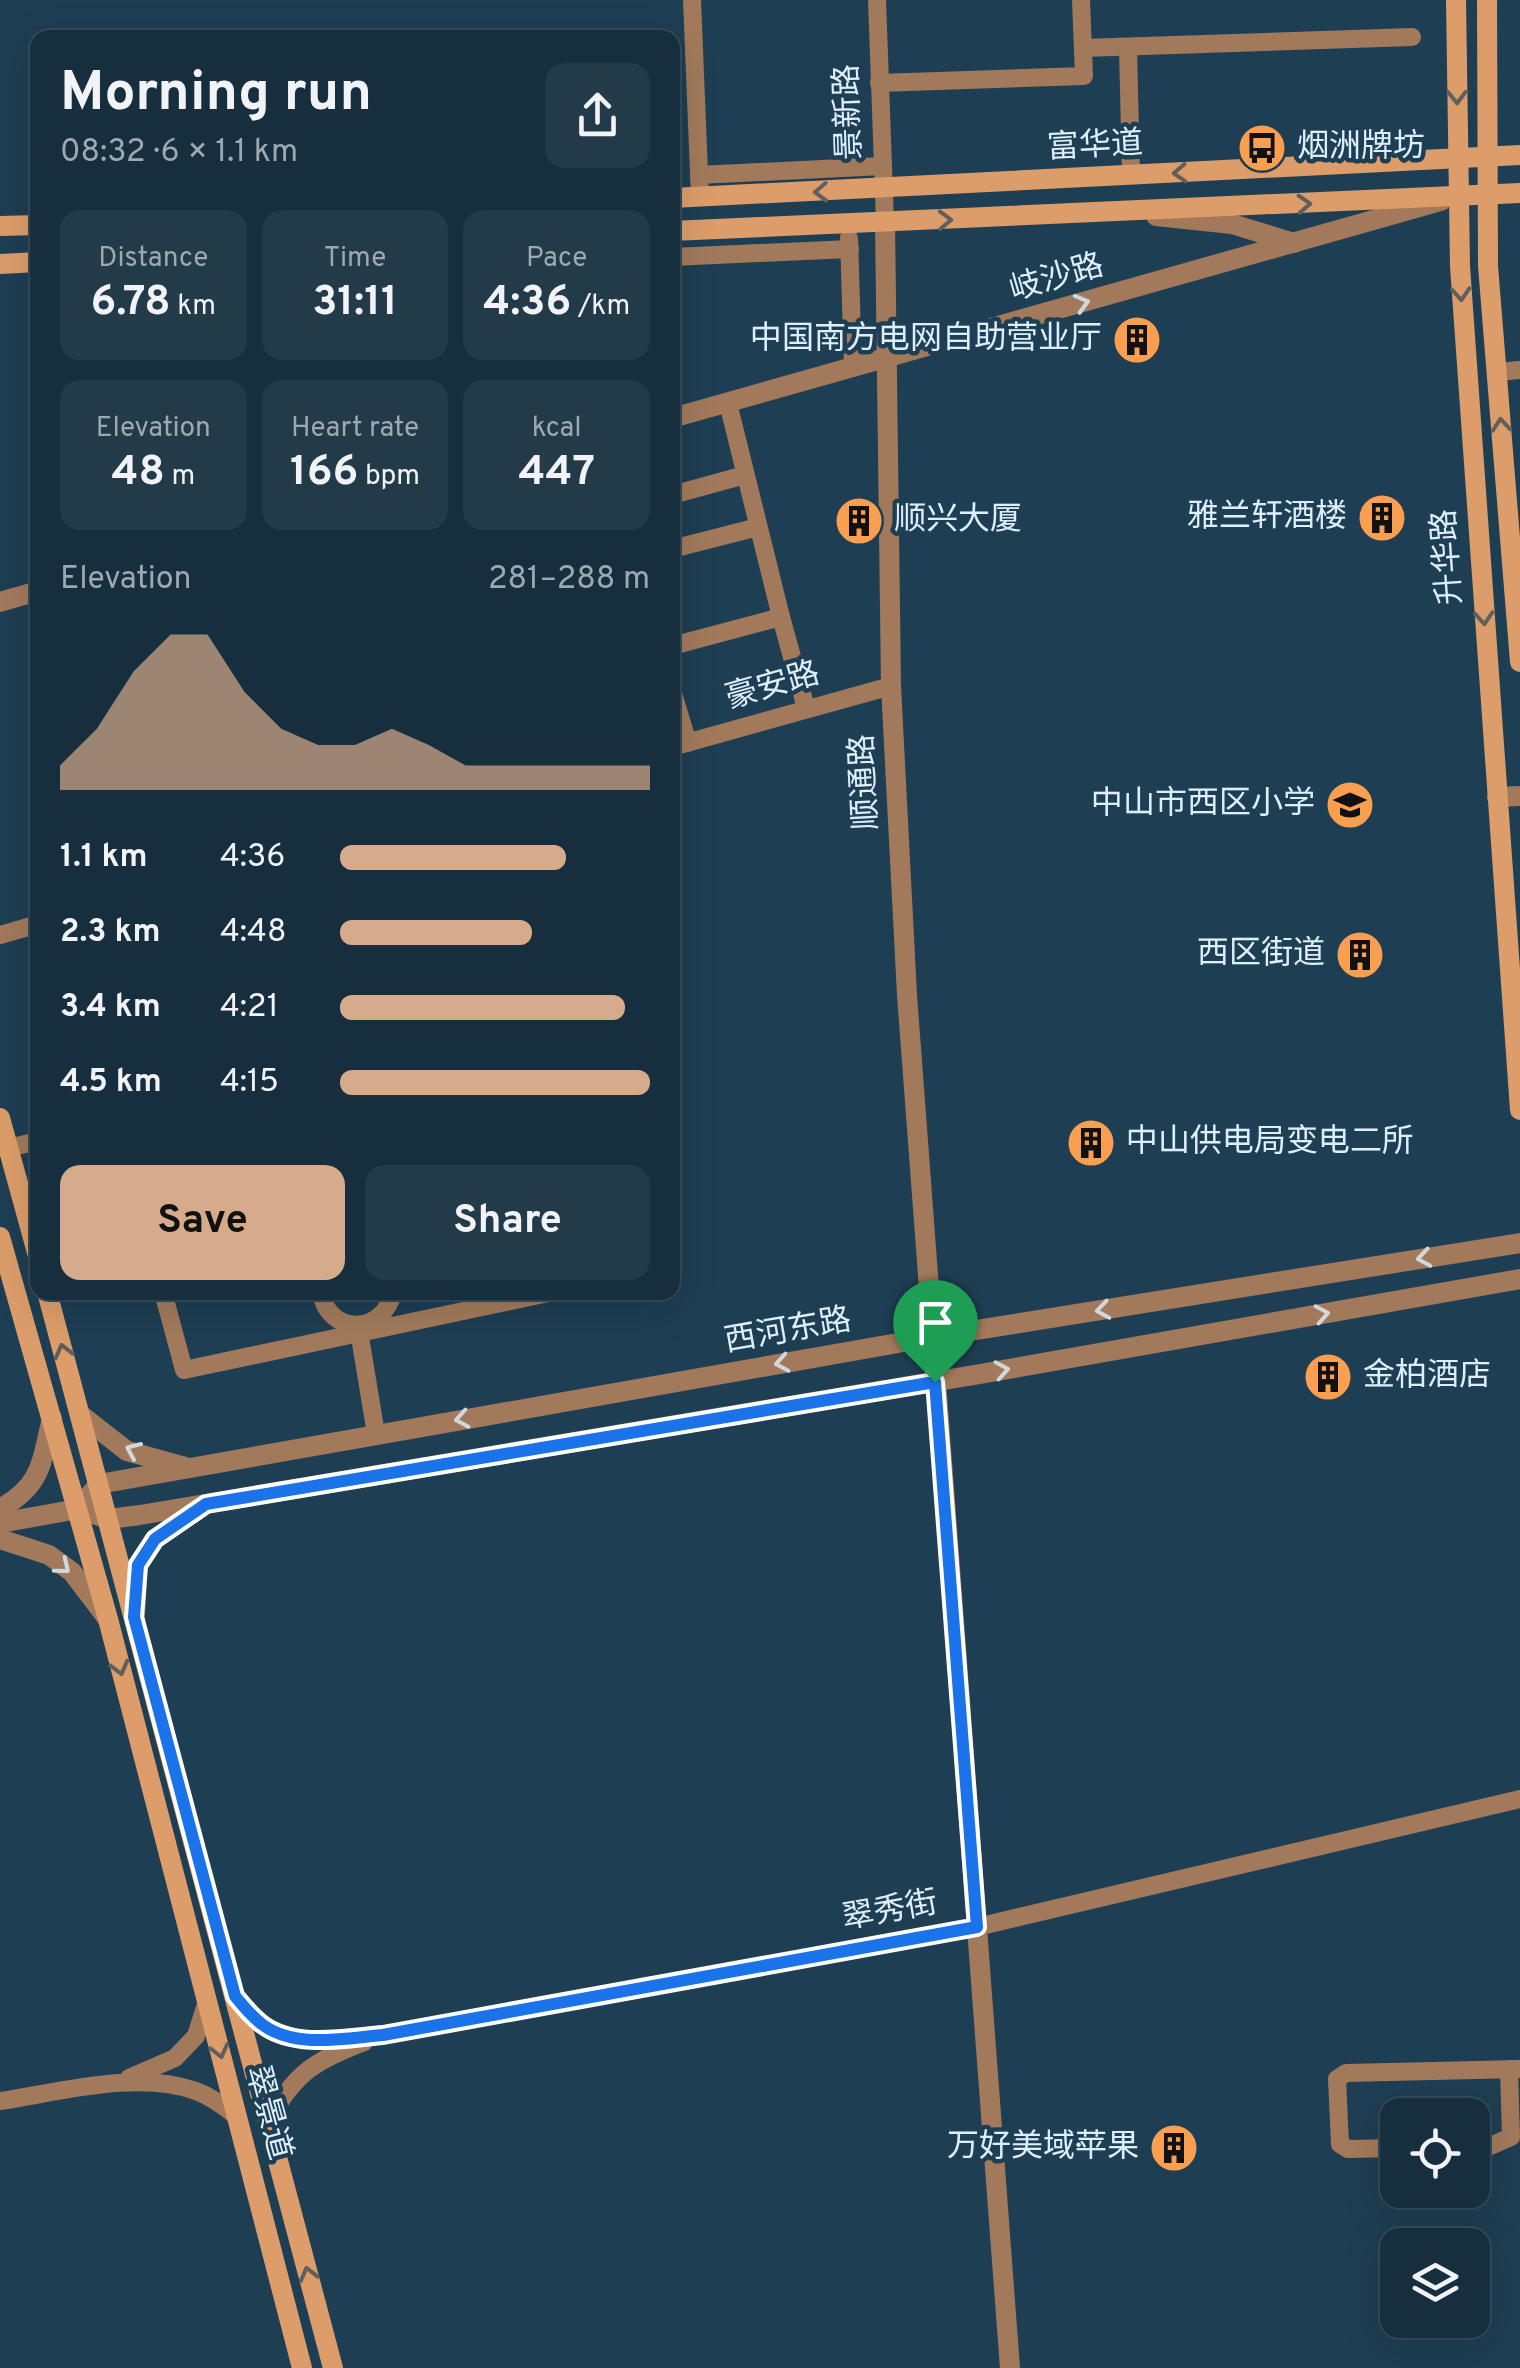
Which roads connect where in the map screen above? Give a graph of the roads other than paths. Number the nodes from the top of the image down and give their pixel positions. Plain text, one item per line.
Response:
1 (692, 0) edge
2 (877, 0) edge
3 (1081, 0) edge
4 (1456, 0) edge
5 (1487, 0) edge
6 (1412, 38) dead end
7 (1128, 47) junction
8 (1083, 48) junction
9 (879, 83) junction
10 (1520, 155) edge
11 (1488, 156) junction
12 (1457, 158) junction
13 (882, 166) junction
14 (1236, 170) junction
15 (699, 175) junction
16 (1131, 175) junction
17 (882, 189) junction
18 (1520, 194) edge
19 (1488, 195) junction
20 (1458, 196) junction
21 (700, 197) junction
22 (680, 198) edge
23 (1237, 207) junction
24 (1124, 212) junction
25 (849, 222) junction
26 (884, 222) junction
27 (30, 225) edge
28 (0, 226) edge
29 (680, 231) edge
30 (1294, 243) junction
31 (850, 249) junction
32 (680, 257) edge
33 (30, 262) edge
34 (2, 264) edge
35 (887, 359) junction
36 (854, 368) junction
37 (1520, 370) edge
38 (1496, 372) junction
39 (728, 403) junction
40 (680, 416) edge
41 (746, 475) junction
42 (680, 493) edge
43 (758, 527) junction
44 (680, 547) edge
45 (30, 593) edge
46 (0, 602) edge
47 (780, 617) junction
48 (680, 644) edge
49 (1520, 658) edge
50 (1486, 660) junction
51 (891, 686) junction
52 (806, 708) junction
53 (680, 745) edge
54 (1520, 796) edge
55 (1497, 797) junction
56 (30, 926) edge
57 (0, 935) edge
58 (1520, 1110) edge
59 (0, 1118) edge
60 (30, 1143) edge
61 (8, 1148) junction
62 (30, 1227) edge
63 (1520, 1243) edge
64 (1, 1244) edge
65 (1520, 1278) edge
66 (49, 1300) edge
67 (165, 1300) edge
68 (324, 1300) edge
69 (390, 1300) edge
70 (511, 1300) edge
71 (359, 1329) junction
72 (932, 1337) junction
73 (935, 1382) junction
74 (81, 1415) junction
75 (52, 1418) junction
76 (376, 1434) junction
77 (192, 1468) junction
78 (99, 1484) junction
79 (206, 1504) junction
80 (0, 1509) edge
81 (78, 1509) junction
82 (108, 1518) junction
83 (0, 1523) edge
84 (0, 1539) edge
85 (134, 1617) junction
86 (108, 1619) junction
87 (1520, 1798) edge
88 (977, 1927) junction
89 (235, 1996) junction
90 (207, 2001) junction
91 (383, 2035) junction
92 (1514, 2069) edge
93 (114, 2084) junction
94 (0, 2101) edge
95 (236, 2116) junction
96 (268, 2120) junction
97 (1490, 2146) edge
98 (1380, 2148) edge
99 (302, 2368) edge
100 (333, 2368) edge
101 (1010, 2368) edge

1 - 15 street
2 - 9 street, 景新路
3 - 8 street
4 -> 12 main road, 升华路
5 - 11 main road, 升华路
6 - 7 street
7 - 8 street
7 - 16 street
8 - 9 street
9 - 13 street, 景新路
10 - 11 main road, 富华道
11 - 12 main road, 富华道
11 - 19 main road, 升华路
12 - 14 main road, 富华道
12 - 20 main road, 升华路
13 - 15 street
13 - 17 street, 景新路
14 -> 16 main road, 富华道
14 - 23 main road
15 - 21 street
16 - 17 main road, 富华道
17 -> 21 main road, 富华道
17 - 26 street, 景新路
18 - 19 main road, 富华道
19 - 20 main road, 富华道
19 - 38 main road, 升华路
23 -> 20 main road, 富华道
20 - 30 street, 岐沙路
20 -> 50 main road, 升华路
21 - 22 main road, 富华道
23 - 24 main road, 富华道
26 -> 24 main road, 富华道
24 - 30 street
25 - 26 main road, 富华道
25 - 29 main road, 富华道
25 - 31 street
26 - 35 street, 顺通路
27 - 28 main road
35 -> 30 street, 岐沙路
31 - 32 street
31 - 36 street
33 - 34 main road
35 - 36 street, 岐沙路
35 - 51 street, 顺通路
36 - 39 street, 岐沙路
37 - 38 street
49 -> 38 main road, 升华路
39 - 40 street, 岐沙路
39 - 41 street
41 - 42 street
41 - 43 street
43 - 44 street
43 - 47 street
45 - 46 street
47 - 48 street
47 - 52 street
49 - 50 street
50 - 55 main road, 升华路
51 - 52 street, 豪安路
51 - 72 street, 顺通路
52 - 53 street, 豪安路
54 - 55 street
55 - 58 main road, 升华路
56 - 57 street
59 - 61 main road
60 - 61 street
61 - 62 main road
63 -> 72 street, 西河东路
64 - 75 main road, 翠景道
73 -> 65 street
74 -> 66 main road, 翠景道
67 - 71 street
68 - 71 street
69 - 71 street
70 - 71 street
71 - 76 street
72 - 73 street, 顺通路
72 -> 76 street, 西河东路
73 - 79 street
73 - 88 street, 顺通路
77 -> 74 street
74 - 78 main road, 翠景道
75 - 80 street
75 - 81 main road, 翠景道
76 - 77 street, 西河东路
77 - 78 street, 西河东路
78 - 81 street
78 - 82 main road, 翠景道
79 - 82 street
79 - 85 street
81 - 82 street
81 - 83 street
81 - 86 main road, 翠景道
82 - 85 main road, 翠景道
84 -> 86 street
85 - 89 main road, 翠景道
86 -> 90 main road, 翠景道
87 - 88 street, 翠秀街
88 - 91 street, 翠秀街
88 - 101 street, 顺通路
89 - 91 street
89 - 96 main road, 翠景道
90 - 93 street
90 -> 95 main road, 翠景道
91 - 96 street
92 - 97 street
92 - 98 street
93 - 94 street
93 - 95 street
95 - 99 main road, 翠景道
100 -> 96 main road, 翠景道

